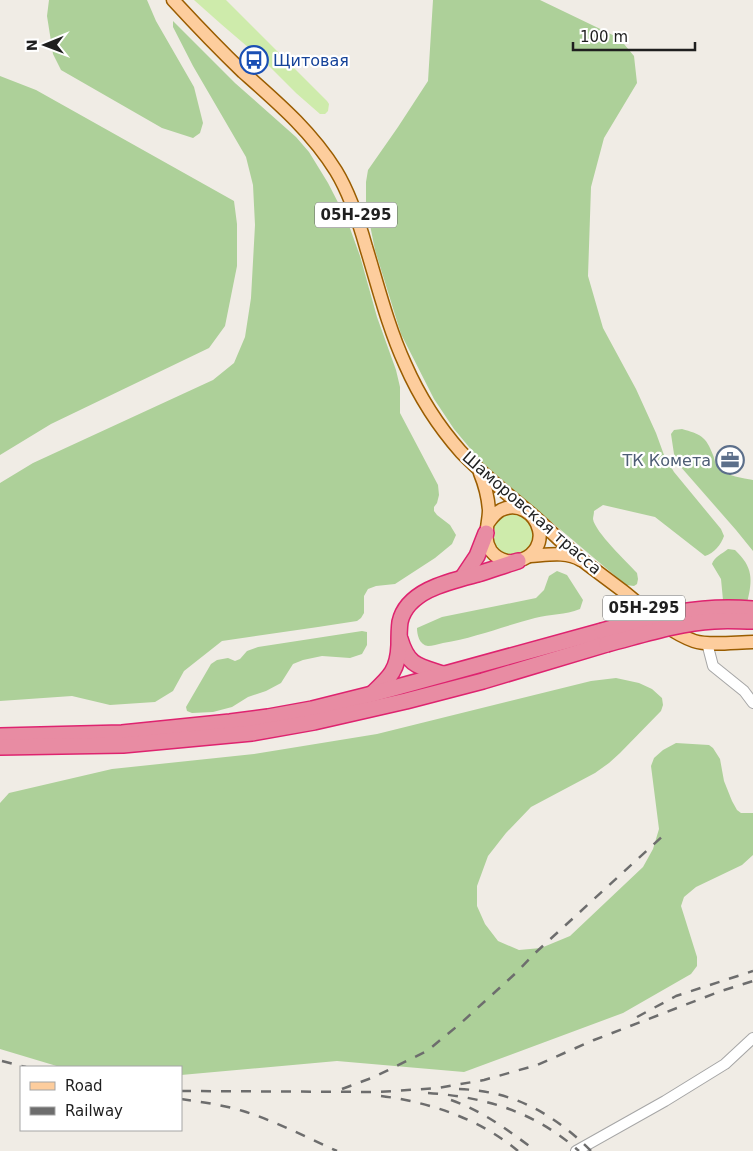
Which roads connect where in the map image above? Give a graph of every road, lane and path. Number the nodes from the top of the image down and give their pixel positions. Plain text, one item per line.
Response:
1 (173, 0) edge
2 (479, 468) junction
3 (530, 513) junction
4 (487, 528) junction
5 (524, 559) junction
6 (586, 562) junction
7 (464, 577) junction
8 (753, 609) edge
9 (753, 621) edge
10 (399, 637) junction
11 (605, 637) junction
12 (753, 642) edge
13 (707, 643) junction
14 (443, 674) junction
15 (372, 694) junction
16 (753, 703) edge
17 (0, 736) edge
18 (0, 748) edge
19 (753, 1038) edge
20 (576, 1151) edge

1 - 2 main road, Шаморовская трасса / 05Н-295
2 - 3 main road, Шаморовская трасса / 05Н-295
2 - 4 main road, 05Н-295
3 - 4 main road
3 - 5 main road, 05Н-295
3 - 6 main road, Шаморовская трасса / 05Н-295
4 - 5 main road, 05Н-295
4 - 7 highway, 05Н-295
5 - 6 main road, 05Н-295
5 - 7 highway
6 - 13 main road, Шаморовская трасса / 05Н-295
7 - 10 highway
8 - 11 highway, bridge
9 - 11 highway, bridge
10 - 14 highway
10 - 15 highway
11 - 14 highway
11 - 18 highway
12 - 13 main road, 05Н-295
13 - 16 street
14 - 15 highway
15 - 17 highway
19 - 20 street

